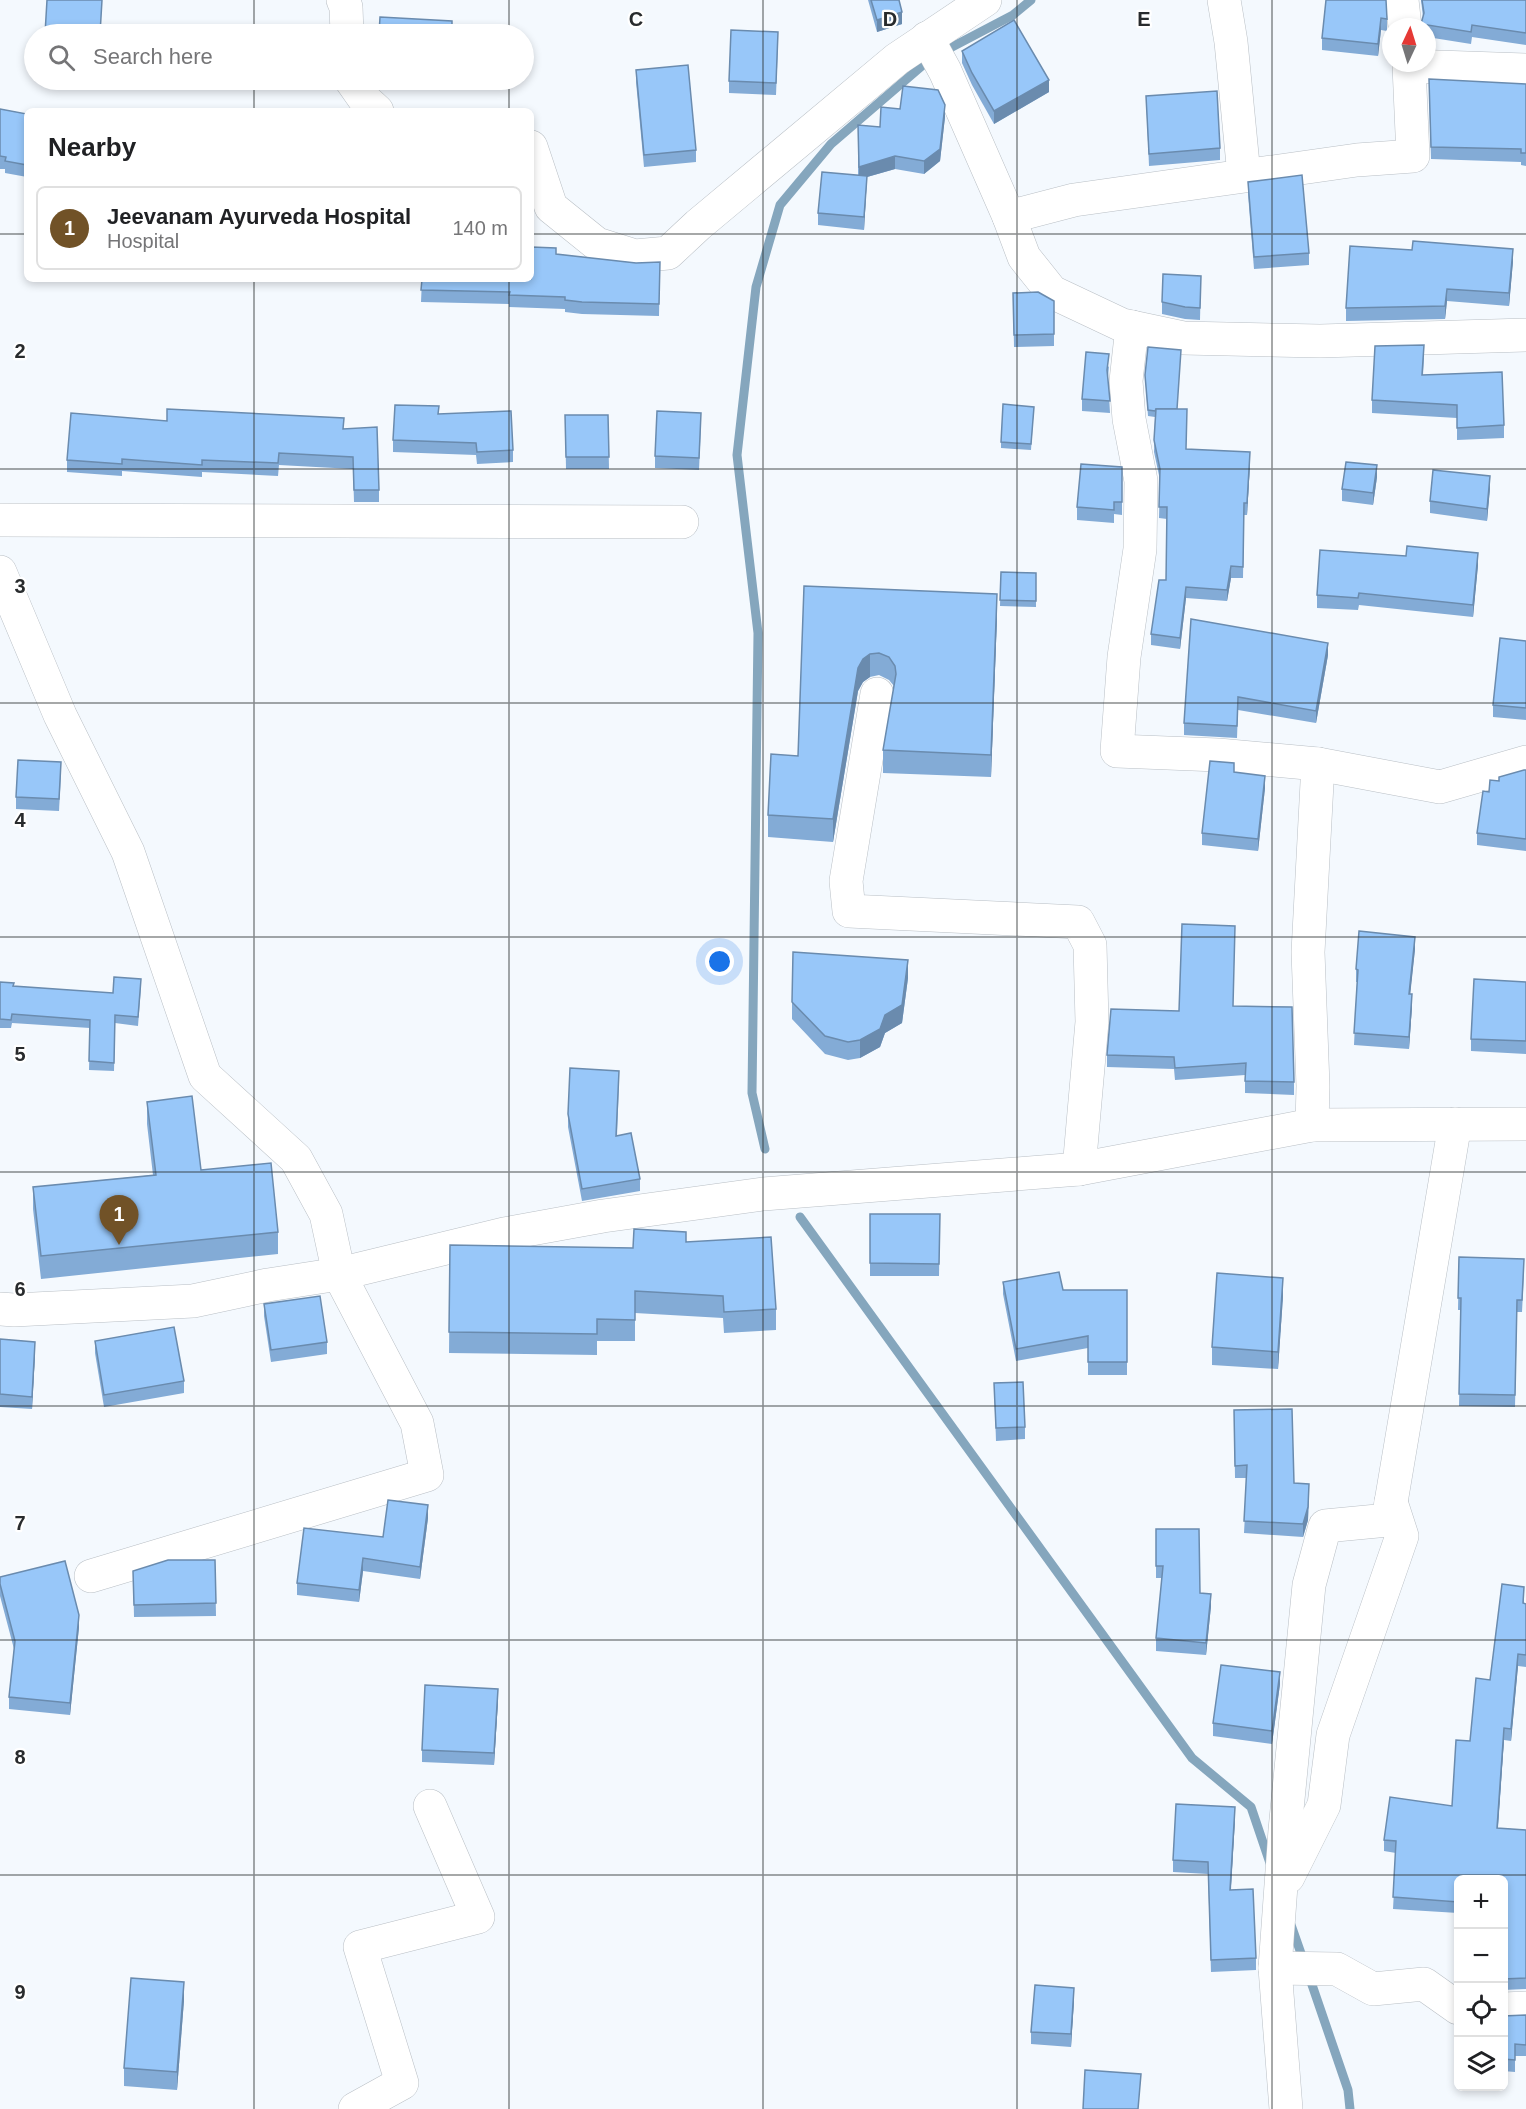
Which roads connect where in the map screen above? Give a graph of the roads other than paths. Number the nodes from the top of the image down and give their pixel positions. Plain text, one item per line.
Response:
1 (343, 0) edge
2 (985, 0) edge
3 (1224, 0) edge
4 (1402, 0) edge
5 (1404, 18) edge
6 (347, 24) edge
7 (935, 53) junction
8 (1436, 65) edge
9 (1526, 70) edge
10 (1408, 72) edge
11 (358, 90) edge
12 (374, 108) edge
13 (534, 156) edge
14 (1244, 175) junction
15 (1009, 217) junction
16 (1132, 327) junction
17 (1526, 335) edge
18 (0, 520) edge
19 (682, 522) dead end
20 (0, 572) edge
21 (877, 694) dead end
22 (1526, 762) edge
23 (1318, 764) junction
24 (1455, 1124) junction
25 (1526, 1124) edge
26 (1312, 1125) junction
27 (1079, 1169) junction
28 (339, 1274) junction
29 (0, 1309) edge
30 (1391, 1502) junction
31 (91, 1576) dead end
32 (430, 1806) dead end
33 (1280, 1893) junction
34 (1275, 1968) junction
35 (1454, 2005) edge
36 (1526, 2008) edge
37 (1508, 2009) edge
38 (355, 2109) edge
39 (1286, 2109) edge

1 - 6 street
2 - 7 street
3 - 14 street
4 - 5 street
7 - 13 street
7 - 15 street
8 - 9 street
10 - 14 street
11 - 12 street
14 - 15 street
15 - 16 street
16 - 17 street
16 - 23 street
18 - 19 street
20 - 28 street
21 - 27 street
22 - 23 street
23 - 26 street
24 - 25 street
24 - 26 street
24 - 30 street
26 - 27 street
27 - 28 street
28 - 29 street
28 - 31 street
30 - 33 street
30 - 33 street
32 - 38 street
33 - 34 street
34 - 35 street
34 - 39 street
36 - 37 street

